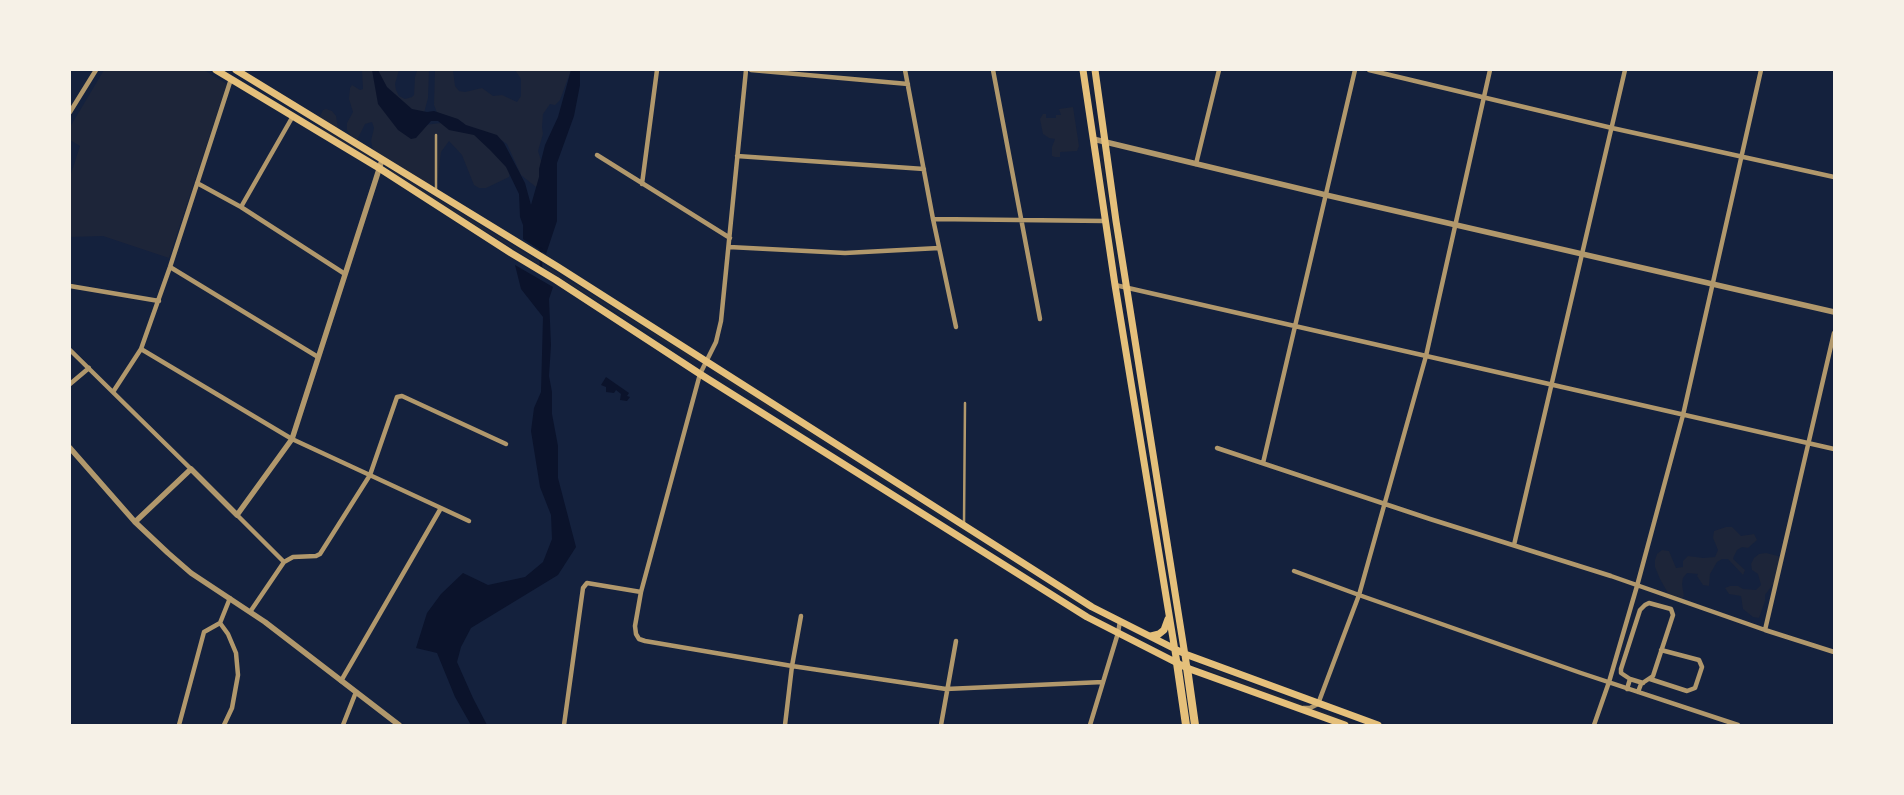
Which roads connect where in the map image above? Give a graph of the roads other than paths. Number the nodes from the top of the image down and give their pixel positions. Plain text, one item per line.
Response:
1 (96, 70) edge
2 (216, 70) edge
3 (236, 70) edge
4 (657, 70) edge
5 (746, 70) edge
6 (751, 70) edge
7 (905, 70) edge
8 (993, 70) edge
9 (1083, 70) edge
10 (1096, 70) edge
11 (1219, 70) edge
12 (1355, 70) edge
13 (1369, 70) edge
14 (1490, 70) edge
15 (1626, 70) edge
16 (1761, 70) edge
17 (231, 79) junction
18 (908, 84) junction
19 (1484, 98) junction
20 (70, 112) edge
21 (293, 116) junction
22 (318, 120) junction
23 (314, 128) junction
24 (1612, 128) junction
25 (436, 135) dead end
26 (1093, 140) junction
27 (1104, 142) junction
28 (597, 155) dead end
29 (737, 156) junction
30 (1742, 156) junction
31 (382, 160) junction
32 (1196, 164) junction
33 (379, 168) junction
34 (924, 169) junction
35 (1834, 177) edge
36 (197, 184) junction
37 (642, 184) junction
38 (436, 192) junction
39 (1326, 195) junction
40 (241, 207) junction
41 (933, 219) junction
42 (1020, 219) junction
43 (1105, 221) junction
44 (1454, 224) junction
45 (730, 238) junction
46 (729, 247) junction
47 (939, 248) junction
48 (1582, 254) junction
49 (170, 268) junction
50 (345, 274) junction
51 (1712, 284) junction
52 (1115, 285) junction
53 (70, 286) edge
54 (1127, 288) junction
55 (159, 301) junction
56 (1834, 312) edge
57 (1040, 319) dead end
58 (1296, 326) junction
59 (956, 328) dead end
60 (1834, 333) edge
61 (141, 349) junction
62 (70, 350) edge
63 (1426, 356) junction
64 (318, 357) junction
65 (707, 361) junction
66 (89, 368) junction
67 (700, 374) junction
68 (70, 384) edge
69 (1552, 385) junction
70 (113, 392) junction
71 (965, 403) dead end
72 (1683, 415) junction
73 (292, 439) junction
74 (506, 444) dead end
75 (1808, 444) junction
76 (70, 448) edge
77 (1217, 448) dead end
78 (1834, 449) edge
79 (1263, 463) junction
80 (191, 469) junction
81 (370, 475) junction
82 (1386, 504) junction
83 (441, 508) junction
84 (237, 515) junction
85 (469, 521) dead end
86 (135, 522) junction
87 (964, 525) junction
88 (1514, 545) junction
89 (284, 562) junction
90 (1031, 569) junction
91 (1294, 571) dead end
92 (1024, 578) junction
93 (1637, 586) junction
94 (642, 592) junction
95 (1359, 595) junction
96 (230, 598) junction
97 (250, 612) junction
98 (1169, 614) junction
99 (801, 616) dead end
100 (1120, 621) junction
101 (220, 623) junction
102 (1765, 630) junction
103 (1118, 633) junction
104 (1152, 636) junction
105 (956, 641) dead end
106 (1174, 649) junction
107 (1662, 650) junction
108 (1834, 652) edge
109 (1185, 654) junction
110 (1177, 663) junction
111 (792, 666) junction
112 (1188, 668) junction
113 (1650, 678) junction
114 (1630, 679) junction
115 (341, 682) junction
116 (1103, 682) junction
117 (1609, 682) junction
118 (1643, 683) junction
119 (1627, 688) junction
120 (946, 689) junction
121 (356, 692) junction
122 (1638, 692) junction
123 (1318, 704) junction
124 (1298, 708) junction
125 (179, 725) edge
126 (224, 725) edge
127 (343, 725) edge
128 (399, 725) edge
129 (564, 725) edge
130 (784, 725) edge
131 (941, 725) edge
132 (1090, 725) edge
133 (1186, 725) edge
134 (1196, 725) edge
135 (1345, 725) edge
136 (1378, 725) edge
137 (1594, 725) edge
138 (1738, 725) edge

1 - 20 street
2 - 17 main road
3 - 22 main road
4 - 37 street
5 - 29 street
6 - 18 street
7 - 18 street
8 - 42 street
9 - 26 main road
10 - 27 main road
11 - 32 street
12 - 39 street
13 - 19 street
14 - 19 street
15 - 24 street
16 - 30 street
17 - 21 main road
17 - 36 street
18 - 34 street
19 - 24 street
19 - 44 street
21 - 23 main road
21 - 40 street
22 - 23 main road
22 - 31 main road
23 - 33 main road
24 - 30 street
24 - 48 street
25 - 38 lane
26 - 27 street
26 - 43 main road
27 - 32 street
27 - 54 main road
28 - 37 street
29 - 34 street
29 - 45 street
30 - 35 street
30 - 51 street
31 - 33 street
31 - 38 main road
32 - 39 street
33 - 50 street
33 - 67 main road
34 - 41 street
36 - 40 street
36 - 49 street
37 - 45 street
38 - 65 main road
39 - 44 street
39 - 58 street
40 - 50 street
41 - 42 street
41 - 47 street
42 - 43 street
42 - 57 street
43 - 52 main road
44 - 48 street
44 - 63 street
45 - 46 street
46 - 47 street
46 - 65 street
47 - 59 street
48 - 51 street
48 - 69 street
49 - 55 street
49 - 64 street
50 - 64 street
51 - 56 street
51 - 72 street
52 - 54 street
52 - 98 main road
53 - 55 street
54 - 58 street
54 - 109 main road
55 - 61 street
58 - 63 street
58 - 79 street
60 - 75 street
61 - 70 street
61 - 73 street
62 - 66 street
63 - 69 street
63 - 82 street
64 - 73 street
65 - 67 street
65 - 87 main road
66 - 68 street
66 - 70 street
67 - 92 main road
67 - 94 street
69 - 72 street
69 - 88 street
70 - 80 street
71 - 87 lane
72 - 75 street
72 - 93 street
73 - 81 street
73 - 84 street
74 - 81 street
75 - 78 street
75 - 102 street
76 - 86 street
77 - 79 street
79 - 82 street
80 - 84 street
80 - 86 street
81 - 83 street
81 - 89 street
82 - 88 street
82 - 95 street
83 - 85 street
83 - 115 street
84 - 89 street
86 - 96 street
87 - 90 main road
88 - 93 street
89 - 97 street
90 - 92 main road
90 - 100 main road
91 - 95 street
92 - 103 main road
93 - 102 street
93 - 117 street
94 - 111 street
94 - 129 street
95 - 117 street
95 - 123 street
96 - 97 street
96 - 101 street
97 - 115 street
98 - 104 main road
98 - 106 main road
99 - 111 street
100 - 103 street
100 - 104 main road
101 - 125 street
101 - 126 street
102 - 108 street
103 - 110 main road
103 - 116 street
104 - 106 main road
105 - 120 street
106 - 109 main road
106 - 110 main road
107 - 113 street
107 - 113 street
107 - 114 street
109 - 112 main road
109 - 123 main road
110 - 112 main road
110 - 133 highway
111 - 120 street
111 - 130 street
112 - 124 main road
112 - 134 highway
113 - 118 street
114 - 118 street
114 - 119 street
115 - 121 street
116 - 120 street
116 - 132 street
117 - 119 street
117 - 137 street
118 - 122 street
119 - 122 street
120 - 131 street
121 - 127 street
121 - 128 street
122 - 138 street
123 - 124 street
123 - 136 main road
124 - 135 main road

